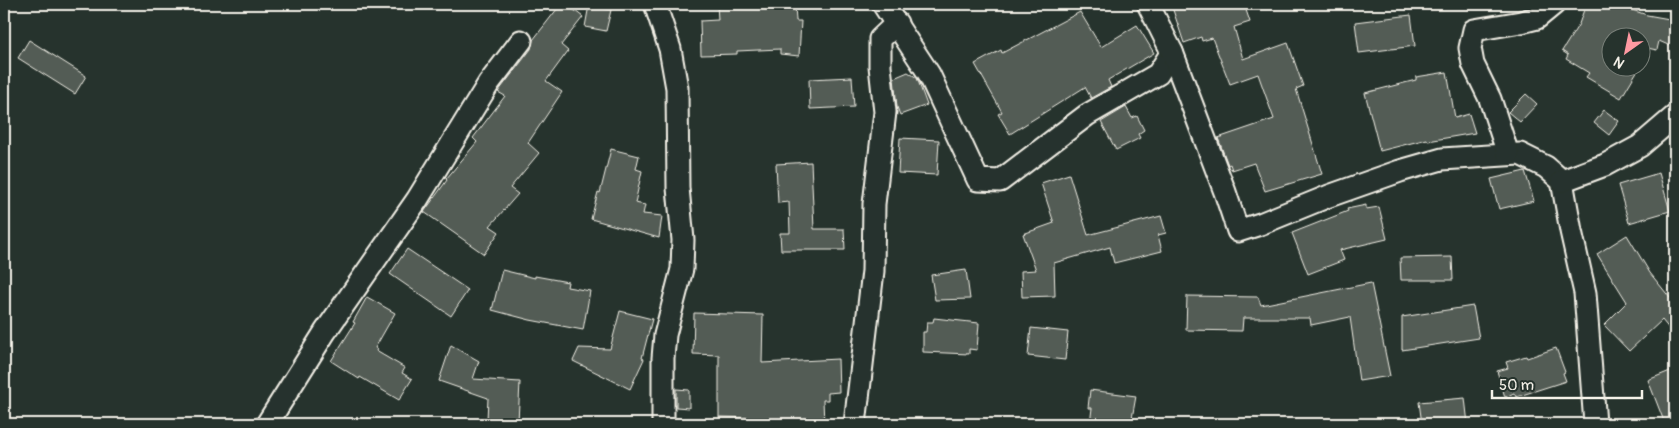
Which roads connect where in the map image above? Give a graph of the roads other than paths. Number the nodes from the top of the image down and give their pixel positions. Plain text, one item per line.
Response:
1 (655, 4) edge
2 (883, 4) edge
3 (1148, 4) edge
4 (1554, 4) edge
5 (897, 23) junction
6 (521, 41) dead end
7 (1172, 52) junction
8 (1675, 116) edge
9 (1508, 154) junction
10 (1562, 181) junction
11 (267, 424) edge
12 (663, 424) edge
13 (855, 424) edge
14 (1595, 424) edge

1 - 12 street
2 - 5 street
3 - 7 street
4 - 9 street
5 - 7 street
5 - 13 street
6 - 11 street
7 - 9 street
8 - 10 street
9 - 10 street
10 - 14 street

